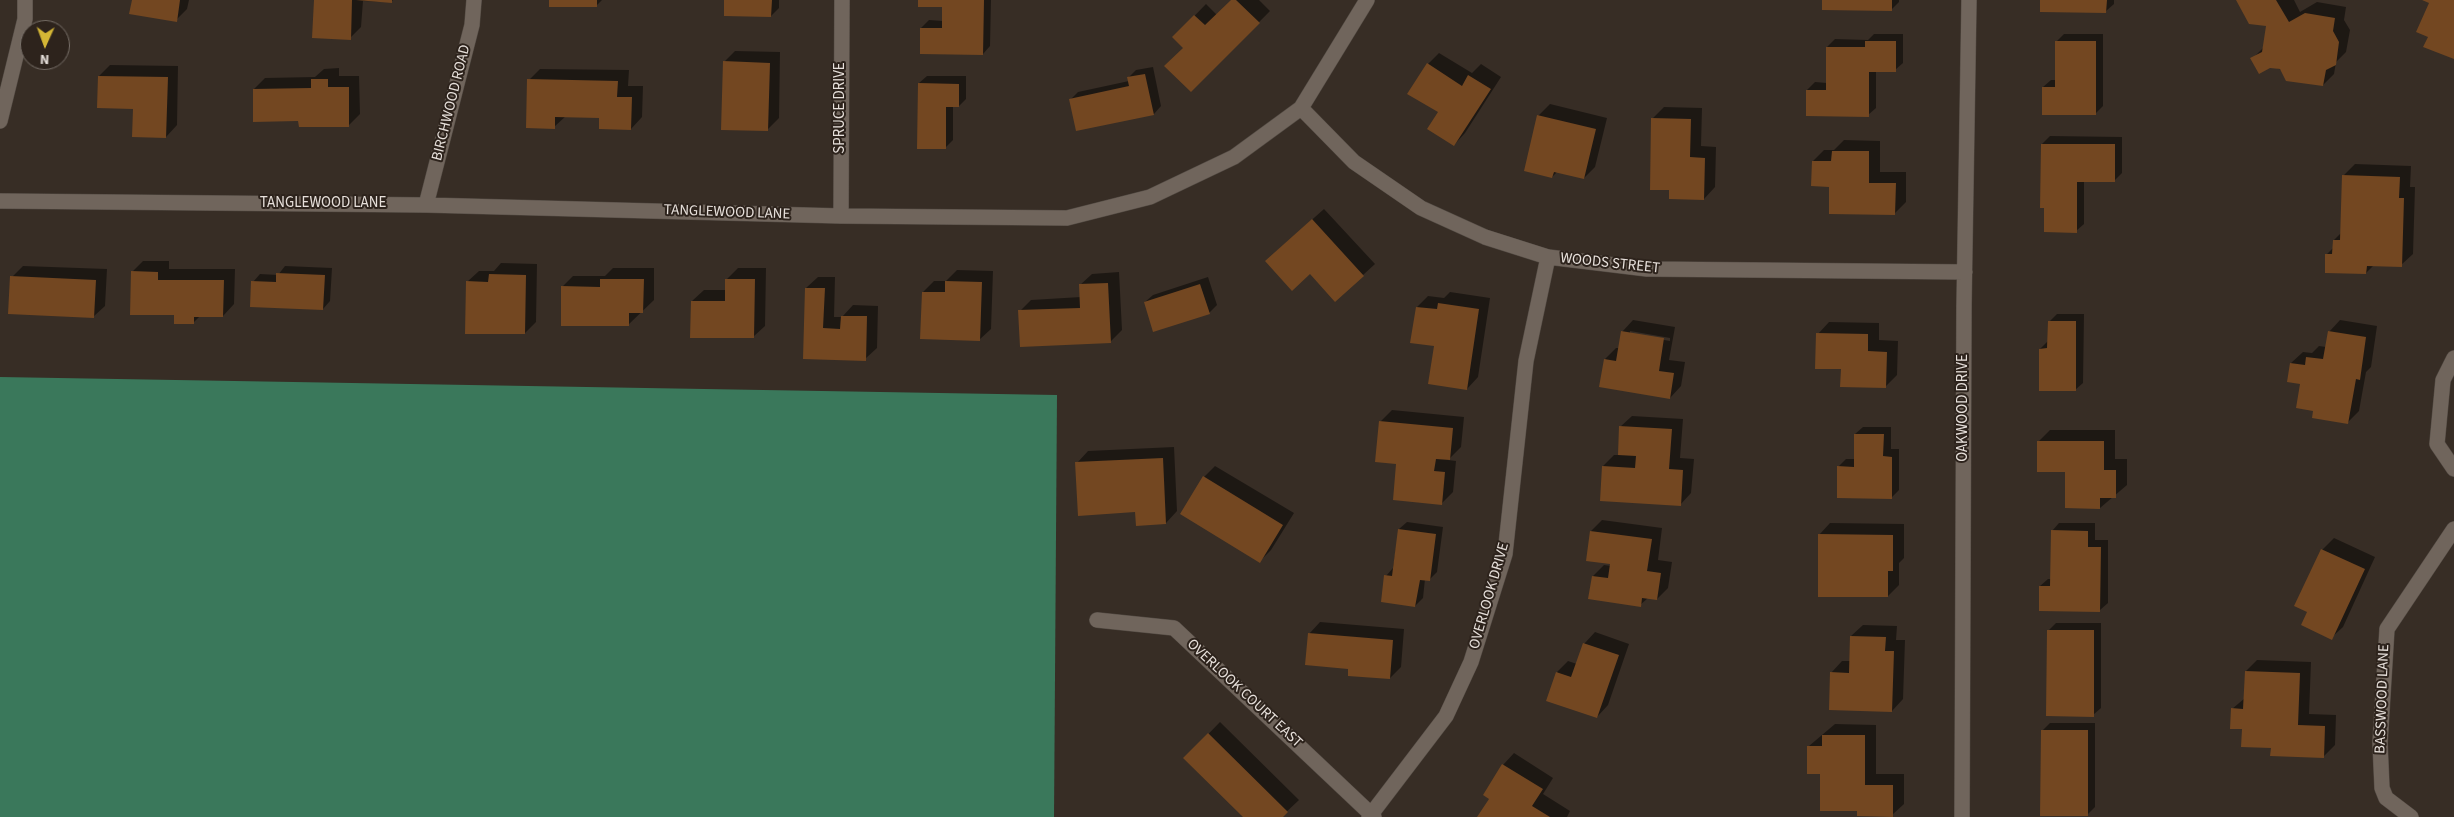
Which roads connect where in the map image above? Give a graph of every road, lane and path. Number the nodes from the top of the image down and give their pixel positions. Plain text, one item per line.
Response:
1 (25, 0) edge
2 (474, 0) edge
3 (842, 0) edge
4 (1367, 0) edge
5 (1969, 0) edge
6 (1300, 108) junction
7 (0, 121) edge
8 (0, 201) edge
9 (426, 205) junction
10 (841, 216) junction
11 (1548, 257) junction
12 (1965, 272) junction
13 (2454, 358) edge
14 (2454, 469) edge
15 (2454, 529) edge
16 (1097, 620) dead end
17 (1371, 816) edge
18 (2407, 816) edge
19 (1962, 817) edge

1 - 7 street
2 - 9 street, BIRCHWOOD ROAD
3 - 10 street, SPRUCE DRIVE
4 - 6 street, TANGLEWOOD LANE
5 - 12 street, OAKWOOD DRIVE
6 - 10 street, TANGLEWOOD LANE
6 - 11 street, WOODS STREET
8 - 9 street, TANGLEWOOD LANE
9 - 10 street, TANGLEWOOD LANE
11 - 12 street, WOODS STREET
11 - 17 street, OVERLOOK DRIVE
12 - 19 street, OAKWOOD DRIVE
13 - 14 street
15 - 18 street, BASSWOOD LANE
16 - 17 street, OVERLOOK COURT EAST

